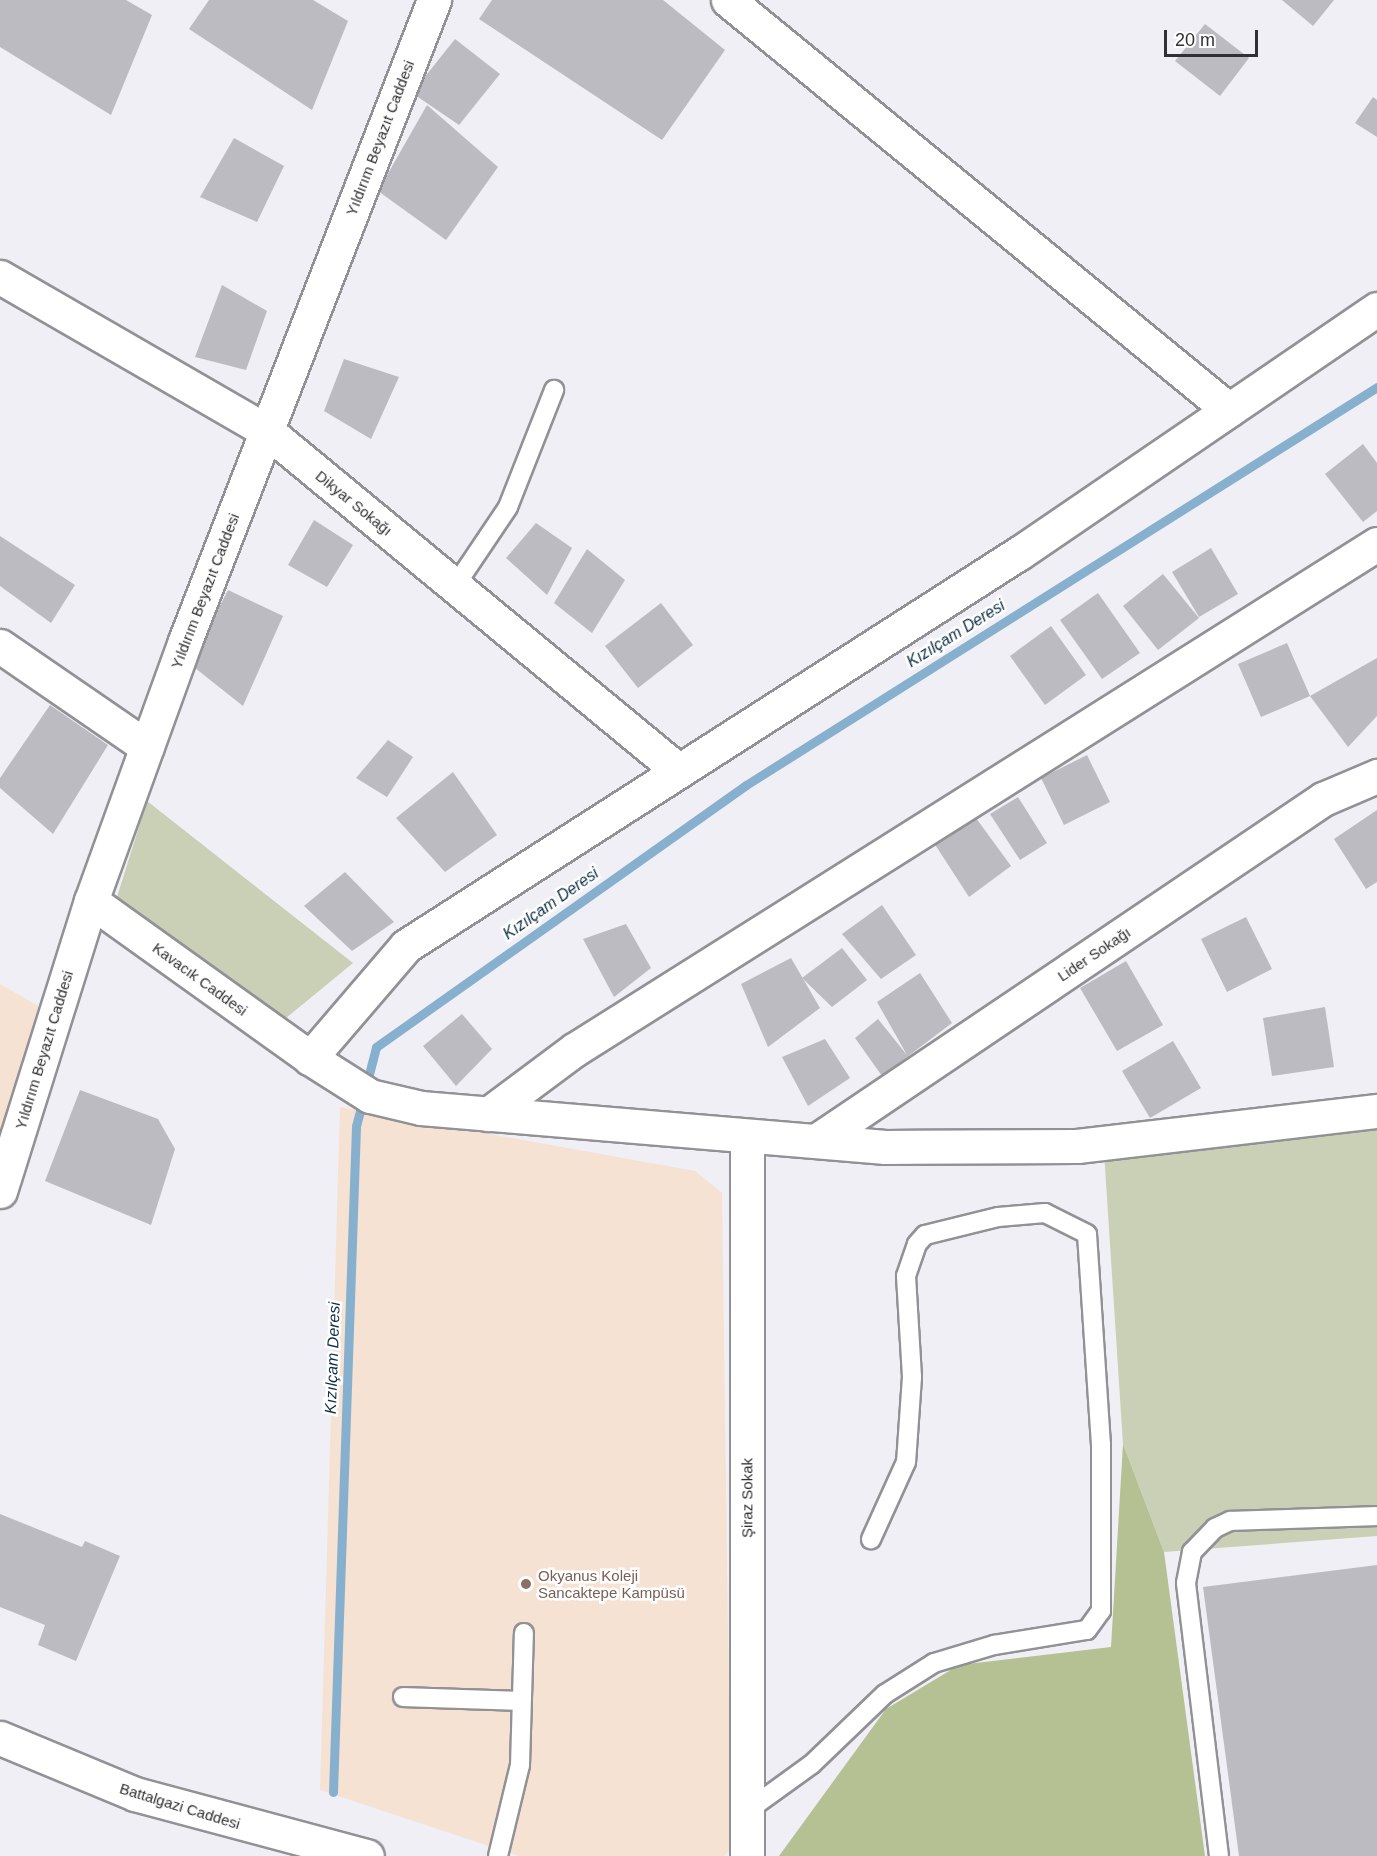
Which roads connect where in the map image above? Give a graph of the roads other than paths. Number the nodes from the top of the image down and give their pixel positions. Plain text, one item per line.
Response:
1 (434, 0) edge
2 (728, 0) edge
3 (0, 277) edge
4 (1377, 309) edge
5 (554, 390) dead end
6 (1228, 410) junction
7 (267, 431) junction
8 (1377, 544) edge
9 (455, 586) junction
10 (0, 646) edge
11 (147, 747) junction
12 (679, 771) junction
13 (1377, 776) edge
14 (91, 901) junction
15 (310, 1058) junction
16 (1377, 1111) edge
17 (488, 1114) junction
18 (747, 1139) junction
19 (816, 1140) junction
20 (0, 1191) edge
21 (1377, 1516) edge
22 (871, 1539) dead end
23 (524, 1633) dead end
24 (404, 1697) dead end
25 (521, 1701) junction
26 (0, 1738) edge
27 (747, 1811) junction
28 (367, 1856) edge
29 (498, 1856) edge
30 (747, 1856) edge
31 (1219, 1856) edge

1 - 7 street, Yıldırım Beyazıt Caddesi
2 - 6 street
3 - 7 street, Dikyar Sokağı
4 - 6 street
5 - 9 lane
6 - 12 street
7 - 9 street, Dikyar Sokağı
7 - 11 street, Yıldırım Beyazıt Caddesi
8 - 17 street
9 - 12 street, Dikyar Sokağı
10 - 11 street
11 - 14 street, Yıldırım Beyazıt Caddesi
12 - 15 street
13 - 19 street, Lider Sokağı
14 - 15 street, Kavacık Caddesi
14 - 20 street, Yıldırım Beyazıt Caddesi
15 - 17 street, Kavacık Caddesi
16 - 19 street, Kavacık Caddesi
17 - 18 street, Kavacık Caddesi
18 - 19 street, Kavacık Caddesi
18 - 27 street, Şiraz Sokak
21 - 31 lane
22 - 27 lane
23 - 25 lane
24 - 25 lane
25 - 29 lane
26 - 28 street, Battalgazi Caddesi
27 - 30 street, Şiraz Sokak

